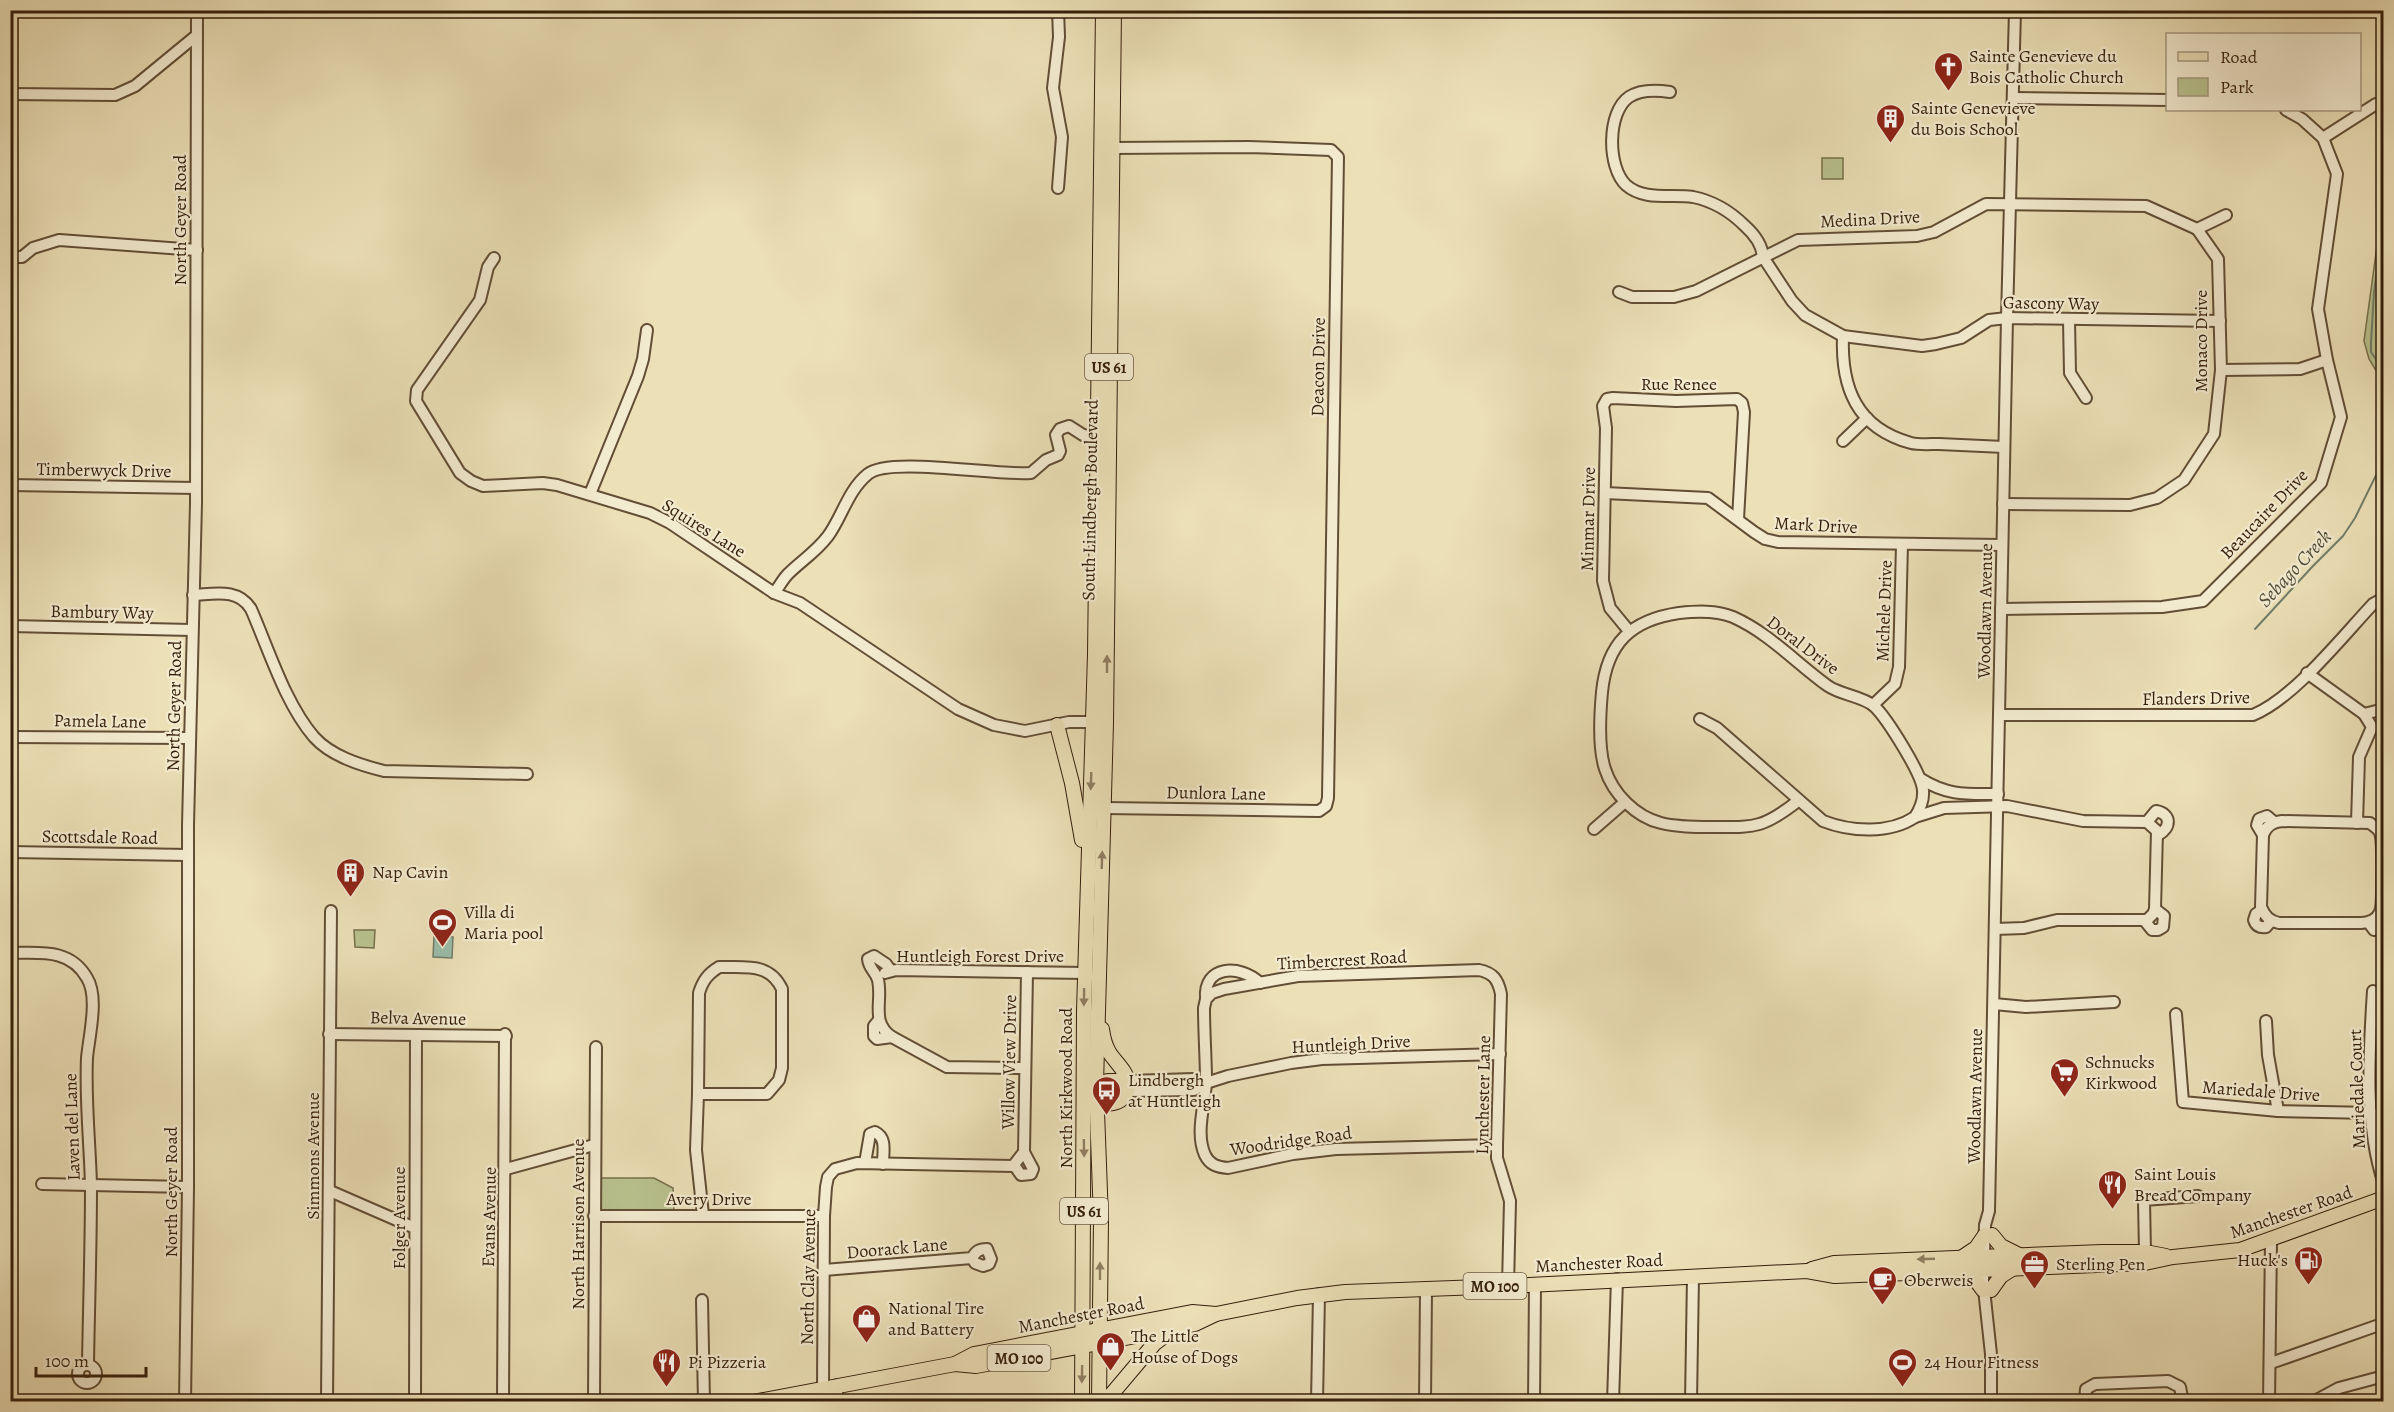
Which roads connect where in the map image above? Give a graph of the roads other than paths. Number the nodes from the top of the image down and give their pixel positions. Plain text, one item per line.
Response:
1 (197, 10) edge
2 (1058, 10) edge
3 (1103, 10) edge
4 (1114, 10) edge
5 (2015, 10) edge
6 (197, 35) junction
7 (1670, 92) dead end
8 (10, 94) edge
9 (2013, 98) junction
10 (2166, 100) edge
11 (2376, 104) dead end
12 (2288, 111) edge
13 (2323, 138) junction
14 (1112, 148) junction
15 (1058, 189) dead end
16 (2010, 204) junction
17 (2226, 215) dead end
18 (2197, 228) junction
19 (196, 250) junction
20 (1763, 256) junction
21 (10, 257) edge
22 (494, 258) dead end
23 (1619, 292) dead end
24 (2007, 318) junction
25 (2069, 320) junction
26 (2220, 321) junction
27 (647, 330) dead end
28 (1843, 336) junction
29 (2327, 360) junction
30 (2221, 370) junction
31 (2086, 398) dead end
32 (1607, 399) joint
33 (1867, 418) junction
34 (1098, 437) junction
35 (1844, 441) dead end
36 (2004, 447) junction
37 (10, 485) edge
38 (196, 488) junction
39 (1605, 493) junction
40 (590, 494) junction
41 (2003, 504) junction
42 (1738, 519) junction
43 (1902, 544) junction
44 (2002, 545) junction
45 (774, 593) junction
46 (194, 595) junction
47 (2384, 598) edge
48 (2001, 609) junction
49 (10, 626) edge
50 (192, 630) junction
51 (1629, 631) junction
52 (2307, 673) junction
53 (1873, 705) junction
54 (2384, 713) edge
55 (2364, 714) junction
56 (1999, 715) junction
57 (1700, 719) dead end
58 (1100, 722) junction
59 (1058, 725) junction
60 (2384, 726) edge
61 (2371, 731) junction
62 (10, 737) edge
63 (189, 738) junction
64 (527, 774) dead end
65 (1921, 779) junction
66 (1923, 791) junction
67 (1998, 795) junction
68 (1798, 801) junction
69 (1625, 802) junction
70 (1326, 806) joint
71 (1998, 807) junction
72 (1104, 808) junction
73 (1944, 808) junction
74 (1915, 817) junction
75 (2147, 822) junction
76 (2356, 823) junction
77 (1594, 829) dead end
78 (2158, 835) junction
79 (10, 852) edge
80 (188, 855) junction
81 (1088, 872) junction
82 (331, 911) dead end
83 (2377, 916) edge
84 (1093, 918) junction
85 (2384, 927) edge
86 (1995, 929) junction
87 (10, 953) edge
88 (891, 971) junction
89 (1027, 972) junction
90 (1085, 973) junction
91 (1494, 976) joint
92 (878, 979) junction
93 (1260, 982) junction
94 (2373, 992) dead end
95 (1206, 999) junction
96 (2114, 1002) dead end
97 (1994, 1004) junction
98 (1097, 1012) junction
99 (2176, 1014) dead end
100 (2266, 1021) dead end
101 (329, 1034) junction
102 (416, 1035) junction
103 (505, 1035) joint
104 (596, 1047) dead end
105 (1500, 1054) junction
106 (1025, 1068) junction
107 (1206, 1083) junction
108 (1096, 1084) junction
109 (1128, 1086) junction
110 (1083, 1090) junction
111 (698, 1094) junction
112 (1096, 1102) junction
113 (2278, 1111) junction
114 (2372, 1113) junction
115 (594, 1144) junction
116 (1497, 1145) junction
117 (1024, 1152) junction
118 (865, 1163) junction
119 (883, 1164) junction
120 (1014, 1165) junction
121 (506, 1169) junction
122 (42, 1184) dead end
123 (2384, 1184) edge
124 (91, 1185) junction
125 (188, 1187) junction
126 (330, 1191) junction
127 (2198, 1196) dead end
128 (2384, 1198) edge
129 (703, 1215) junction
130 (594, 1216) junction
131 (824, 1216) junction
132 (415, 1228) junction
133 (1989, 1235) junction
134 (2271, 1240) junction
135 (2145, 1252) junction
136 (2021, 1256) junction
137 (2173, 1257) junction
138 (972, 1258) dead end
139 (1988, 1263) junction
140 (1960, 1264) junction
141 (2013, 1268) junction
142 (824, 1270) junction
143 (1693, 1276) junction
144 (1617, 1280) junction
145 (1535, 1285) junction
146 (1508, 1286) junction
147 (1426, 1289) junction
148 (1987, 1290) junction
149 (1319, 1294) junction
150 (702, 1300) dead end
151 (1216, 1314) junction
152 (2379, 1325) dead end
153 (1173, 1329) junction
154 (1100, 1336) junction
155 (1083, 1339) junction
156 (88, 1363) dead end
157 (2271, 1363) junction
158 (2384, 1376) edge
159 (837, 1385) junction
160 (823, 1388) junction
161 (185, 1401) edge
162 (327, 1401) edge
163 (415, 1401) edge
164 (503, 1401) edge
165 (594, 1401) edge
166 (704, 1401) edge
167 (753, 1401) edge
168 (837, 1401) edge
169 (1082, 1401) edge
170 (1099, 1401) edge
171 (1105, 1401) edge
172 (1317, 1401) edge
173 (1425, 1401) edge
174 (1534, 1401) edge
175 (1613, 1401) edge
176 (1691, 1401) edge
177 (1991, 1401) edge
178 (2085, 1401) edge
179 (2183, 1401) edge
180 (2269, 1401) edge
181 (2313, 1401) edge

1 - 6 street, North Geyer Road
2 - 15 street
3 - 34 main road, South Lindbergh Boulevard / US 61
4 - 14 main road, South Lindbergh Boulevard / US 61
5 - 9 street, Woodlawn Avenue
6 - 8 street
6 - 19 street, North Geyer Road
7 - 20 street, Gascony Way
9 - 10 street
9 - 16 street, Woodlawn Avenue
11 - 13 street
12 - 13 street
13 - 29 street, Beaucaire Drive
58 -> 14 main road, South Lindbergh Boulevard / US 61
14 - 70 street, Deacon Drive
16 - 18 street, Medina Drive
16 - 20 street, Medina Drive
16 - 24 street, Woodlawn Avenue
17 - 18 street
18 - 26 street, Monaco Drive
19 - 21 street
19 - 38 street, North Geyer Road
20 - 23 street, Medina Drive
20 - 28 street, Gascony Way
22 - 40 street, Squires Lane
24 - 25 street, Gascony Way
24 - 28 street, Gascony Way
24 - 36 street, Woodlawn Avenue
25 - 26 street, Gascony Way
25 - 31 street
26 - 30 street, Monaco Drive
27 - 40 street
28 - 33 street
29 - 30 street
29 - 48 street, Beaucaire Drive
30 - 41 street, Monaco Drive
32 - 39 street, Minmar Drive
32 - 42 street, Rue Renee
33 - 35 street
33 - 36 street
34 - 45 street
34 - 58 main road, South Lindbergh Boulevard / US 61
36 - 41 street, Woodlawn Avenue
37 - 38 street, Timberwyck Drive
38 - 46 street, North Geyer Road
39 - 42 street, Mark Drive
39 - 51 street, Minmar Drive
40 - 45 street, Squires Lane
41 - 44 street, Woodlawn Avenue
42 - 43 street, Mark Drive
43 - 44 street, Mark Drive
43 - 53 street, Michele Drive
44 - 48 street, Woodlawn Avenue
45 - 59 street, Squires Lane
46 - 50 street, North Geyer Road
46 - 64 street
47 - 52 street, Flanders Drive
48 - 56 street, Woodlawn Avenue
49 - 50 street, Bambury Way
50 - 63 street, North Geyer Road
51 - 53 street, Doral Drive
51 - 69 street
52 - 55 street
52 - 56 street, Flanders Drive
53 - 65 street
54 - 55 street
55 - 61 street
56 - 67 street, Woodlawn Avenue
57 - 68 street
58 - 59 street, Squires Lane
58 - 72 main road, South Lindbergh Boulevard / US 61
58 -> 81 main road, South Lindbergh Boulevard / US 61
59 - 81 main road
60 - 61 street
61 - 76 street
62 - 63 street, Pamela Lane
63 - 80 street, North Geyer Road
65 - 66 street
65 - 67 street
66 - 73 street
66 - 74 street
67 - 71 street, Woodlawn Avenue
68 - 69 street
68 - 74 street
69 - 77 street
70 - 72 street, Dunlora Lane
71 - 73 street
71 - 75 street
71 - 86 street, Woodlawn Avenue
84 -> 72 main road, South Lindbergh Boulevard / US 61
73 - 74 street
75 - 78 street
75 - 78 street
76 - 83 street
76 - 83 street
78 - 86 street
79 - 80 street, Scottsdale Road
80 - 125 street, North Geyer Road
81 - 84 main road, South Lindbergh Boulevard / US 61
82 - 101 street, Simmons Avenue
83 - 85 street
84 - 90 main road, North Kirkwood Road / US 61
84 - 98 main road, North Kirkwood Road / US 61
86 - 97 street, Woodlawn Avenue
87 - 124 street, Laven del Lane
88 - 89 street, Huntleigh Forest Drive
88 - 92 street, Huntleigh Forest Drive
88 - 92 street
89 - 90 street, Huntleigh Forest Drive
89 - 106 street, Willow View Drive
90 -> 110 main road, North Kirkwood Road / US 61
91 - 93 street, Timbercrest Road
91 - 105 street, Lynchester Lane
92 - 106 street
93 - 95 street, Timbercrest Road
93 - 95 street
94 - 114 street, Mariedale Court
95 - 107 street
96 - 97 street
97 - 133 street, Woodlawn Avenue
98 - 108 main road, North Kirkwood Road / US 61
98 - 109 main road
99 - 113 street, Mariedale Drive
100 - 113 street
101 - 102 street, Belva Avenue
101 - 126 street, Simmons Avenue
102 - 103 street, Belva Avenue
102 - 132 street, Folger Avenue
103 - 121 street, Evans Avenue
104 - 115 street, North Harrison Avenue
105 - 107 street, Huntleigh Drive
105 - 116 street, Lynchester Lane
106 - 117 street, Willow View Drive
107 - 109 street, Huntleigh Drive
107 - 116 street, Woodridge Road
108 - 109 main road
108 - 110 main road
108 - 112 main road, North Kirkwood Road / US 61
109 - 112 main road
110 - 112 main road
110 -> 155 main road, North Kirkwood Road / US 61
111 - 111 street
111 - 129 street
154 -> 112 main road, North Kirkwood Road / US 61
113 - 114 street, Mariedale Drive
114 - 123 street, Mariedale Court
115 - 121 street
115 - 130 street, North Harrison Avenue
116 - 146 street, Lynchester Lane
117 - 120 street
117 - 120 street, Willow View Drive
118 - 119 street
118 - 119 street
118 - 131 street, North Clay Avenue
119 - 120 street
121 - 164 street, Evans Avenue
122 - 124 street
124 - 125 street
124 - 156 street, Laven del Lane
125 - 161 street, North Geyer Road
126 - 132 street
126 - 162 street, Simmons Avenue
127 - 135 street
128 - 134 main road, Manchester Road / MO 100
129 - 130 street, Avery Drive
129 - 131 street, Avery Drive
130 - 165 street, North Harrison Avenue
131 - 142 street, North Clay Avenue
132 - 163 street, Folger Avenue
133 - 136 main road
133 - 139 street, Woodlawn Avenue
133 - 140 main road
134 - 137 main road, Manchester Road / MO 100
134 - 157 street
135 - 136 main road, Manchester Road / MO 100
135 - 137 main road, Manchester Road / MO 100
136 - 139 main road, Manchester Road / MO 100
137 - 141 main road, Manchester Road / MO 100
138 - 142 street, Doorack Lane
139 - 140 main road, Manchester Road / MO 100
139 - 141 main road, Manchester Road / MO 100
139 - 148 street, Woodlawn Avenue
140 - 143 main road, Manchester Road / MO 100
140 - 148 main road
141 - 148 main road
142 - 160 street, North Clay Avenue
143 - 144 main road, Manchester Road / MO 100
143 - 176 street
144 - 145 main road, Manchester Road / MO 100
144 - 175 street
145 - 146 main road, Manchester Road / MO 100
145 - 174 street
146 - 147 main road, Manchester Road / MO 100
147 - 149 main road, Manchester Road / MO 100
147 - 173 street
148 - 177 street, Woodlawn Avenue
149 - 151 main road, Manchester Road / MO 100
149 - 172 street
150 - 166 street
151 - 153 main road, Manchester Road / MO 100
151 - 154 main road, Manchester Road / MO 100
152 - 157 street
153 - 154 main road, Manchester Road / MO 100
153 - 171 main road
154 - 155 main road, Manchester Road / MO 100
154 - 170 main road, North Kirkwood Road / US 61
155 - 159 main road, Manchester Road / MO 100
155 -> 169 main road, North Kirkwood Road / US 61
157 - 180 street
158 - 181 street
159 - 160 main road, Manchester Road / MO 100
159 - 168 street
160 - 167 main road, Manchester Road / MO 100
178 - 179 street

